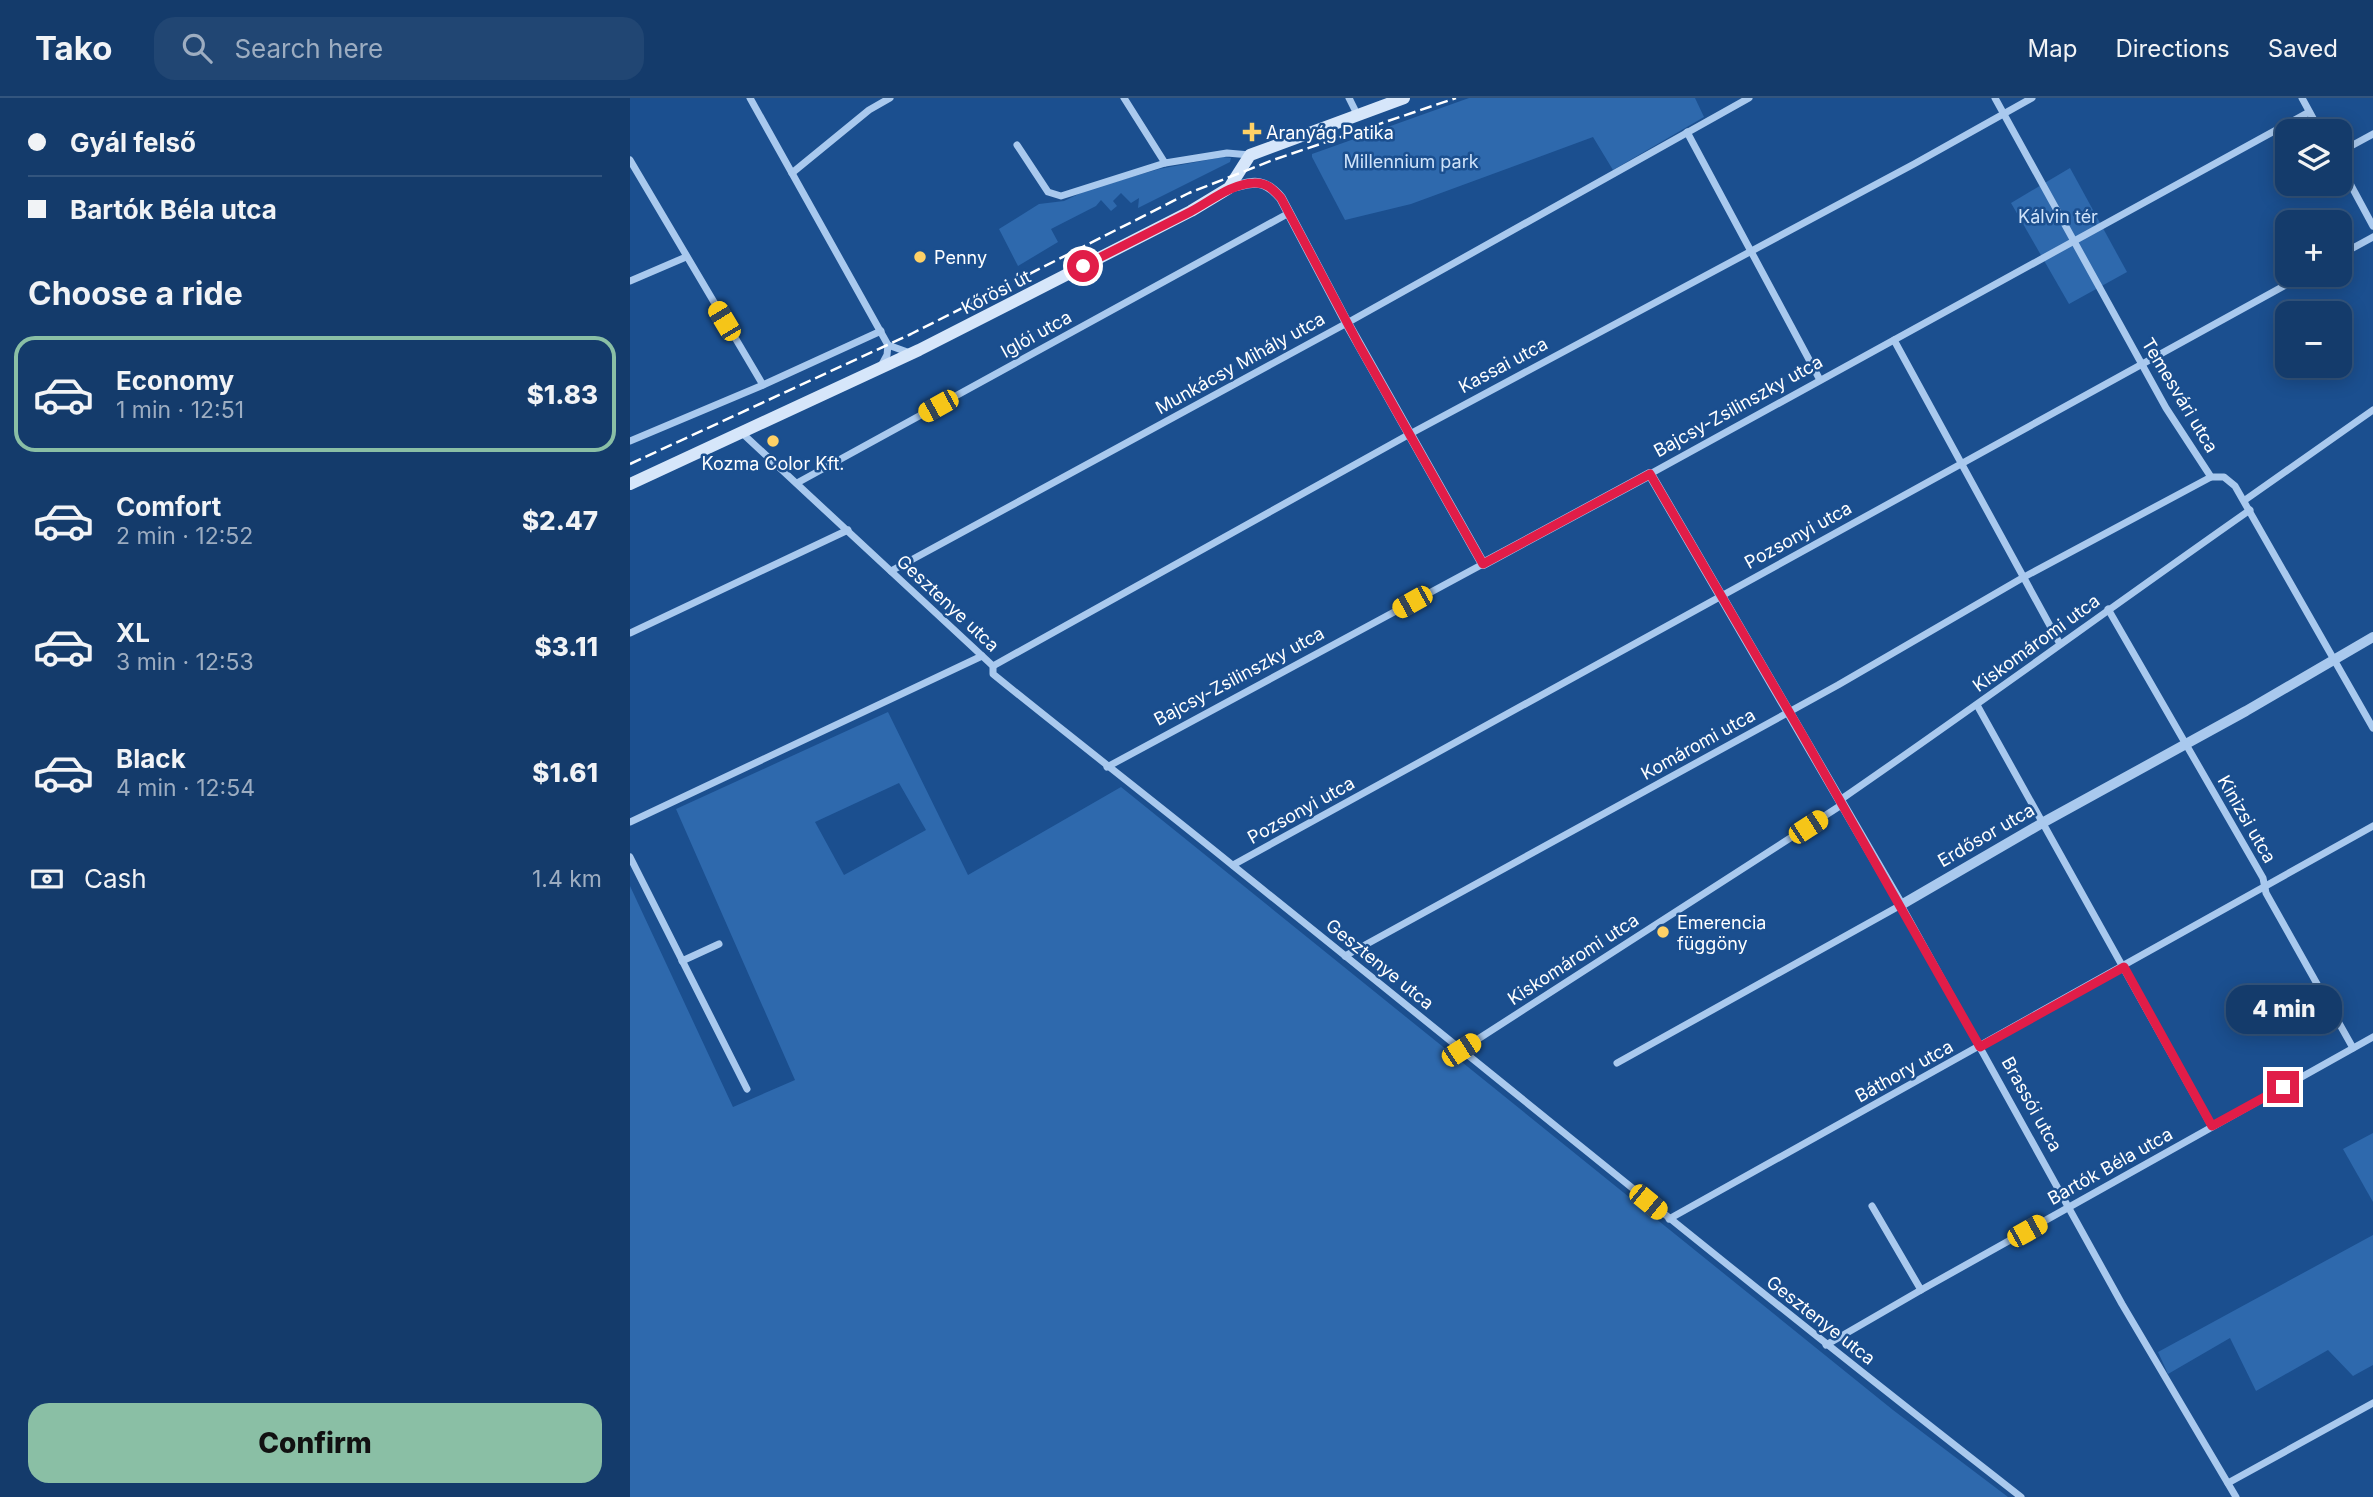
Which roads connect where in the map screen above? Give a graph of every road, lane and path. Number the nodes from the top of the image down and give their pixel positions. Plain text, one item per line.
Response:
1 (750, 98) edge
2 (890, 98) edge
3 (1124, 98) edge
4 (1349, 98) edge
5 (1404, 98) edge
6 (1749, 98) edge
7 (1995, 98) edge
8 (2032, 98) edge
9 (2302, 98) edge
10 (2309, 112) junction
11 (1357, 114) junction
12 (2003, 114) junction
13 (2313, 119) edge
14 (1687, 132) junction
15 (2373, 134) edge
16 (1017, 145) dead end
17 (2352, 145) edge
18 (1247, 159) junction
19 (630, 160) edge
20 (1165, 163) junction
21 (633, 173) edge
22 (792, 173) junction
23 (1263, 183) junction
24 (2352, 187) edge
25 (1229, 188) junction
26 (1289, 213) junction
27 (2373, 226) edge
28 (2373, 237) edge
29 (2074, 241) junction
30 (2352, 248) edge
31 (1750, 251) junction
32 (686, 257) junction
33 (630, 281) edge
34 (2282, 287) edge
35 (1347, 323) junction
36 (881, 331) junction
37 (1894, 340) junction
38 (888, 345) junction
39 (911, 354) junction
40 (2142, 364) junction
41 (880, 368) junction
42 (1820, 380) junction
43 (762, 385) junction
44 (2373, 410) edge
45 (742, 433) junction
46 (1408, 435) junction
47 (630, 441) edge
48 (1961, 464) junction
49 (1650, 474) junction
50 (2211, 477) junction
51 (797, 483) junction
52 (630, 484) edge
53 (2245, 500) junction
54 (2250, 510) junction
55 (837, 520) junction
56 (848, 530) junction
57 (831, 538) junction
58 (1483, 564) junction
59 (891, 572) junction
60 (2024, 577) junction
61 (1721, 595) junction
62 (2108, 609) junction
63 (630, 633) edge
64 (2373, 637) edge
65 (2060, 644) junction
66 (982, 656) junction
67 (2334, 659) junction
68 (992, 666) junction
69 (1977, 705) junction
70 (1790, 712) junction
71 (2373, 728) edge
72 (2186, 744) junction
73 (1107, 767) junction
74 (1841, 802) junction
75 (631, 820) edge
76 (2044, 822) junction
77 (2373, 826) edge
78 (630, 857) edge
79 (1233, 865) junction
80 (2265, 888) junction
81 (1901, 905) junction
82 (719, 944) dead end
83 (1345, 956) junction
84 (682, 961) junction
85 (2124, 967) junction
86 (2373, 1037) edge
87 (1980, 1047) junction
88 (2353, 1048) junction
89 (1461, 1050) junction
90 (1617, 1063) dead end
91 (747, 1089) dead end
92 (2212, 1126) junction
93 (1872, 1206) dead end
94 (2069, 1208) junction
95 (1669, 1219) junction
96 (1921, 1290) junction
97 (1826, 1345) junction
98 (2373, 1403) edge
99 (2228, 1483) junction
100 (2021, 1497) edge
101 (2235, 1497) edge

1 - 22 street
2 - 22 street
3 - 20 street
4 - 11 street
5 - 11 main road
6 - 14 street, Munkácsy Mihály utca
7 - 12 street, Temesvári utca
8 - 12 street, Kassai utca
9 - 10 street
10 - 13 street
10 - 29 street, Bajcsy-Zsilinszky utca
11 - 18 main road
12 - 29 street, Temesvári utca
12 - 31 street, Kassai utca
14 - 31 street
14 - 35 street, Munkácsy Mihály utca
15 - 17 street
16 - 20 street
18 - 20 street
18 - 23 street
18 - 25 main road, Kőrösi út
19 - 21 street
21 - 32 street
22 - 36 street
23 - 25 street
23 - 26 street
24 - 27 street
25 - 39 main road, Kőrösi út
26 - 35 street
26 - 51 street, Iglói utca
28 - 30 street
29 - 37 street, Bajcsy-Zsilinszky utca
29 - 40 street, Temesvári utca
31 - 42 street
31 - 46 street, Kassai utca
32 - 33 street
32 - 43 street
34 - 40 street, Pozsonyi utca
35 - 46 street
35 - 59 street, Munkácsy Mihály utca
36 - 38 street
36 - 43 street
37 - 42 street, Bajcsy-Zsilinszky utca
37 - 48 street
38 - 39 street
38 - 41 street
39 - 41 main road, Kőrösi út
40 - 48 street, Pozsonyi utca
40 - 50 street, Temesvári utca
41 - 45 main road, Kőrösi út
42 - 49 street, Bajcsy-Zsilinszky utca
43 - 47 street
44 - 53 street
45 - 51 street, Gesztenye utca
45 - 52 main road, Kőrösi út
46 - 58 street
46 - 68 street, Kassai utca
48 - 60 street
48 - 61 street, Pozsonyi utca
49 - 58 street, Bajcsy-Zsilinszky utca
49 - 61 street, Brassói utca
50 - 53 street, Temesvári utca
50 - 60 street, Komáromi utca
51 - 55 street, Gesztenye utca
53 - 54 street, Temesvári utca
54 - 62 street, Kiskomáromi utca
54 - 67 street, Temesvári utca
55 - 56 street, Gesztenye utca
55 - 57 street
56 - 57 street
56 - 59 street, Gesztenye utca
57 - 63 street
58 - 73 street, Bajcsy-Zsilinszky utca
59 - 66 street, Gesztenye utca
60 - 65 street
60 - 70 street, Komáromi utca
61 - 70 street, Brassói utca
61 - 79 street, Pozsonyi utca
62 - 65 street, Kiskomáromi utca
62 - 72 street, Kinizsi utca
64 - 67 street, Erdősor utca
65 - 69 street, Kiskomáromi utca
66 - 68 street, Gesztenye utca
66 - 75 street
67 - 71 street, Temesvári utca
67 - 72 street, Erdősor utca
68 - 73 street, Gesztenye utca
69 - 74 street, Kiskomáromi utca
69 - 76 street
70 - 74 street, Brassói utca
70 - 83 street, Komáromi utca
72 - 76 street, Erdősor utca
72 - 80 street, Kinizsi utca
73 - 79 street, Gesztenye utca
74 - 81 street, Brassói utca
74 - 89 street, Kiskomáromi utca
76 - 81 street, Erdősor utca
76 - 85 street
77 - 80 street, Báthory utca
78 - 84 street
79 - 83 street, Gesztenye utca
80 - 85 street, Báthory utca
80 - 88 street, Kinizsi utca
81 - 87 street, Brassói utca
81 - 90 street, Erdősor utca
82 - 84 street
83 - 89 street, Gesztenye utca
84 - 91 street
85 - 87 street, Báthory utca
85 - 92 street
86 - 88 street, Bartók Béla utca
87 - 94 street, Brassói utca
87 - 95 street, Báthory utca
88 - 92 street, Bartók Béla utca
89 - 95 street, Gesztenye utca
92 - 94 street, Bartók Béla utca
93 - 96 street
94 - 96 street, Bartók Béla utca
94 - 99 street, Brassói utca
95 - 97 street, Gesztenye utca
96 - 97 street, Bartók Béla utca
97 - 100 street, Gesztenye utca
98 - 99 street
99 - 101 street, Brassói utca

